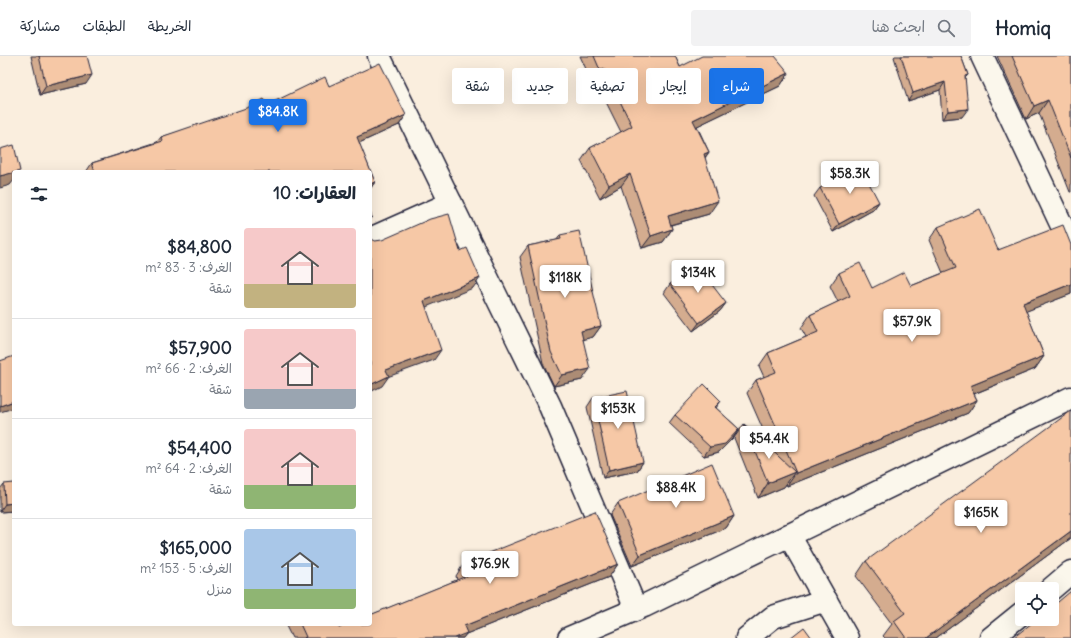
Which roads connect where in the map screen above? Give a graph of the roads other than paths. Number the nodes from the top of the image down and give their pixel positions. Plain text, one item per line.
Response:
1 (379, 56) edge
2 (982, 56) edge
3 (451, 203) junction
4 (372, 238) edge
5 (1071, 245) edge
6 (1071, 398) edge
7 (789, 535) junction
8 (1071, 572) edge
9 (1059, 582) edge
10 (826, 600) junction
11 (636, 609) junction
12 (1015, 619) edge
13 (569, 638) edge
14 (747, 638) edge
15 (847, 638) edge
16 (991, 638) edge

1 - 3 street
2 - 5 street
3 - 4 street
3 - 11 street
6 - 7 street
7 - 10 street
7 - 11 street
8 - 9 street
10 - 14 street
10 - 15 street
11 - 13 street
12 - 16 street

